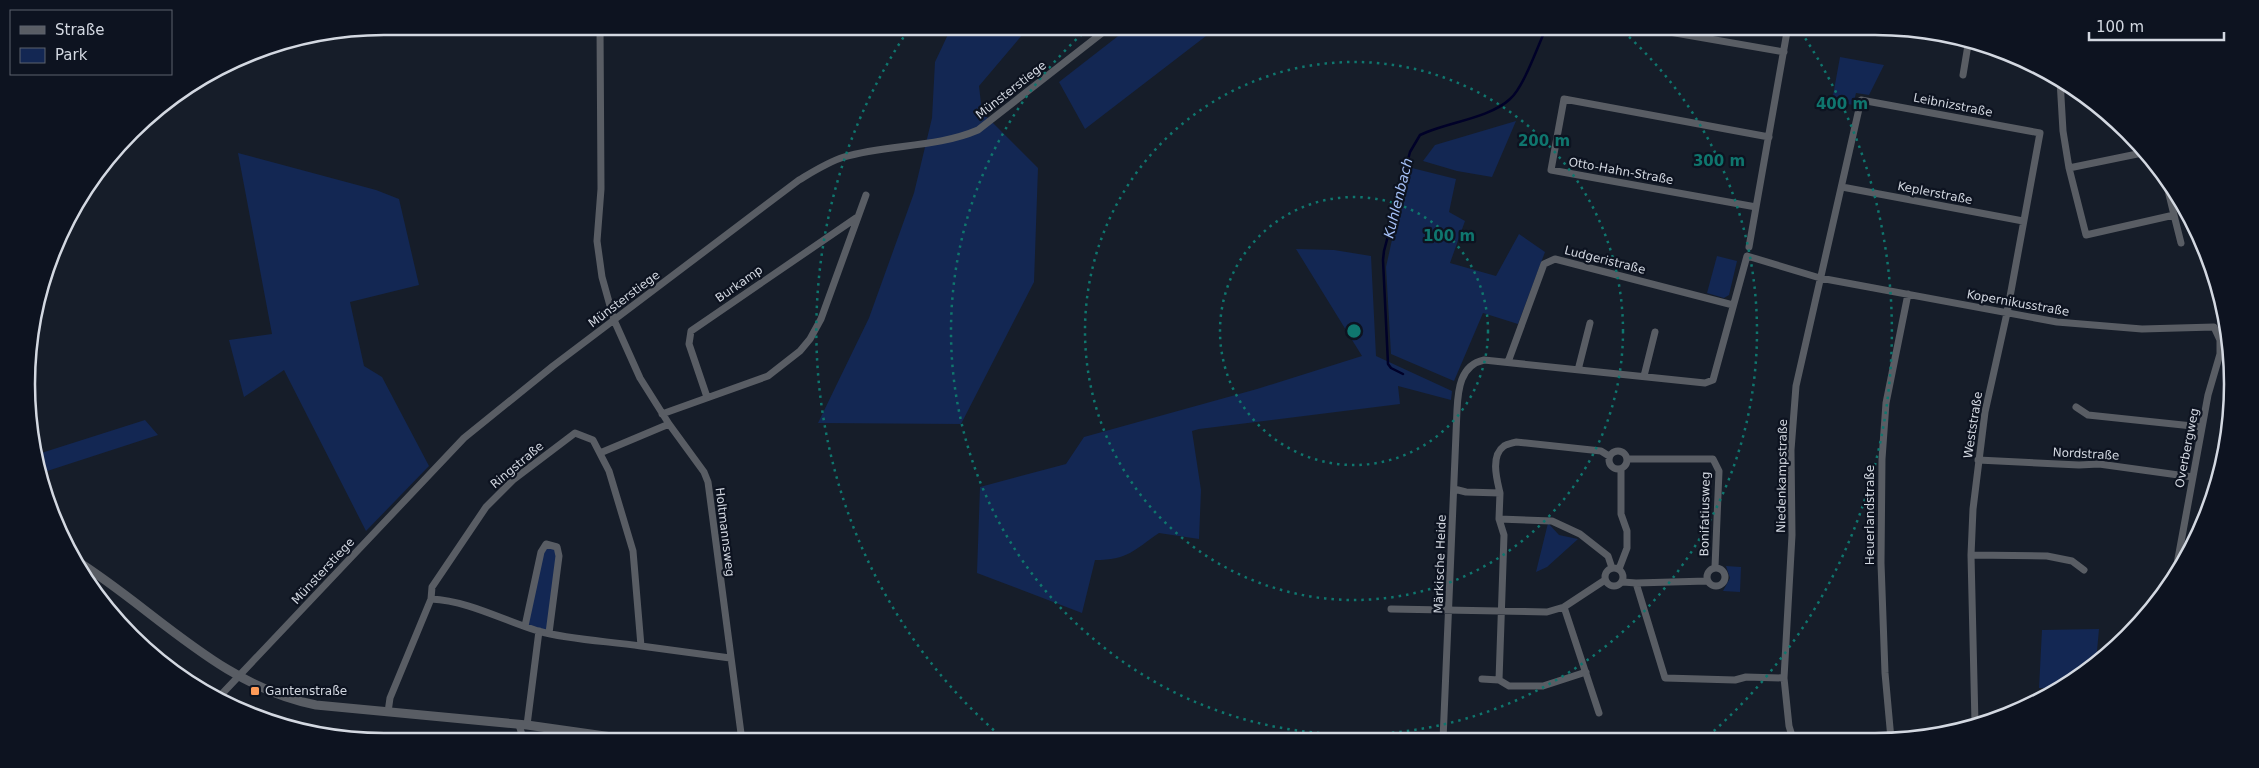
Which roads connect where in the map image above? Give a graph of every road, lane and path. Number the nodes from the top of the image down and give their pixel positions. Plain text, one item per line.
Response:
1 (600, 35) edge
2 (1099, 35) edge
3 (1687, 35) edge
4 (1787, 35) edge
5 (1968, 48) edge
6 (1784, 52) junction
7 (1963, 74) dead end
8 (2061, 89) edge
9 (1861, 100) joint
10 (2040, 133) joint
11 (1768, 137) junction
12 (2137, 154) edge
13 (2069, 168) junction
14 (1842, 187) junction
15 (866, 195) dead end
16 (2170, 198) edge
17 (1756, 207) junction
18 (2174, 215) junction
19 (857, 218) junction
20 (2024, 221) junction
21 (2181, 243) dead end
22 (1749, 246) dead end
23 (1820, 278) junction
24 (1908, 294) junction
25 (1733, 305) junction
26 (2007, 313) junction
27 (614, 320) junction
28 (1590, 323) dead end
29 (2214, 327) joint
30 (1655, 332) dead end
31 (1508, 362) junction
32 (1578, 370) junction
33 (1644, 376) junction
34 (707, 397) junction
35 (2076, 408) dead end
36 (662, 414) junction
37 (669, 424) junction
38 (2202, 427) junction
39 (600, 453) junction
40 (1609, 456) junction
41 (1627, 459) junction
42 (1978, 460) junction
43 (1621, 469) junction
44 (2192, 477) junction
45 (1454, 489) junction
46 (1500, 493) junction
47 (1499, 519) junction
48 (1970, 555) junction
49 (2178, 555) edge
50 (1715, 567) junction
51 (88, 568) edge
52 (1615, 568) junction
53 (2084, 570) dead end
54 (1605, 580) junction
55 (1707, 580) junction
56 (1623, 582) junction
57 (1636, 583) junction
58 (431, 599) junction
59 (1564, 607) junction
60 (1391, 609) dead end
61 (1450, 610) junction
62 (1502, 611) junction
63 (525, 626) junction
64 (539, 631) junction
65 (549, 633) junction
66 (641, 646) junction
67 (730, 658) junction
68 (1586, 672) junction
69 (240, 675) junction
70 (1784, 678) junction
71 (1482, 679) dead end
72 (1499, 680) junction
73 (223, 693) edge
74 (388, 712) junction
75 (1599, 713) dead end
76 (1975, 718) edge
77 (523, 725) junction
78 (1890, 732) edge
79 (523, 733) edge
80 (582, 733) edge
81 (741, 733) edge
82 (1443, 733) edge
83 (1791, 733) edge

1 - 27 street, Holtmannsweg
2 - 27 street, Münsterstiege
3 - 6 street
4 - 6 street
5 - 7 street
6 - 11 street
8 - 13 street
9 - 10 street, Leibnizstraße
9 - 14 street, Niedenkampstraße
10 - 20 street, Weststraße
11 - 17 street
11 - 17 street, Otto-Hahn-Straße
12 - 13 street
13 - 18 street
14 - 20 street, Keplerstraße
14 - 23 street, Niedenkampstraße
15 - 19 street
16 - 18 street
17 - 22 street
18 - 21 street
19 - 34 street
19 - 34 street, Burkamp
20 - 26 street, Weststraße
23 - 24 street, Kopernikusstraße
23 - 25 street
23 - 70 street, Niedenkampstraße
24 - 26 street, Kopernikusstraße
24 - 78 street, Heuerlandstraße
25 - 31 street, Ludgeristraße
25 - 33 street
26 - 29 street, Kopernikusstraße
26 - 42 street, Weststraße
27 - 36 street, Holtmannsweg
27 - 69 street, Münsterstiege
28 - 32 street
29 - 38 street, Overbergweg
30 - 33 street
31 - 32 street
31 - 45 street, Märkische Heide
32 - 33 street
34 - 36 street
35 - 38 street
36 - 37 street, Holtmannsweg
37 - 39 street
37 - 67 street, Holtmannsweg
38 - 44 street, Overbergweg
39 - 58 street, Ringstraße
39 - 66 street, Ringstraße
40 - 41 street
40 - 43 street
40 - 46 street
41 - 43 street
41 - 50 street, Bonifatiusweg
42 - 44 street, Nordstraße
42 - 48 street, Weststraße
43 - 52 street
44 - 49 street, Overbergweg
45 - 46 street
45 - 61 street, Märkische Heide
46 - 47 street
47 - 52 street
47 - 62 street
48 - 53 street
48 - 76 street, Weststraße
50 - 55 street, Bonifatiusweg
50 - 55 street, Bonifatiusweg
51 - 69 street
52 - 54 street
52 - 56 street
54 - 56 street
54 - 59 street
55 - 57 street
56 - 57 street
57 - 70 street
58 - 63 street
58 - 74 street, Ringstraße
59 - 62 street
59 - 68 street
60 - 61 street
61 - 62 street
61 - 82 street, Märkische Heide
62 - 72 street
63 - 64 street
63 - 65 street
64 - 65 street
64 - 77 street
65 - 66 street
66 - 67 street
67 - 81 street, Holtmannsweg
68 - 72 street
68 - 75 street
69 - 73 street, Münsterstiege
69 - 74 street
70 - 83 street, Niedenkampstraße
71 - 72 street
74 - 77 street
77 - 79 street
77 - 80 street

